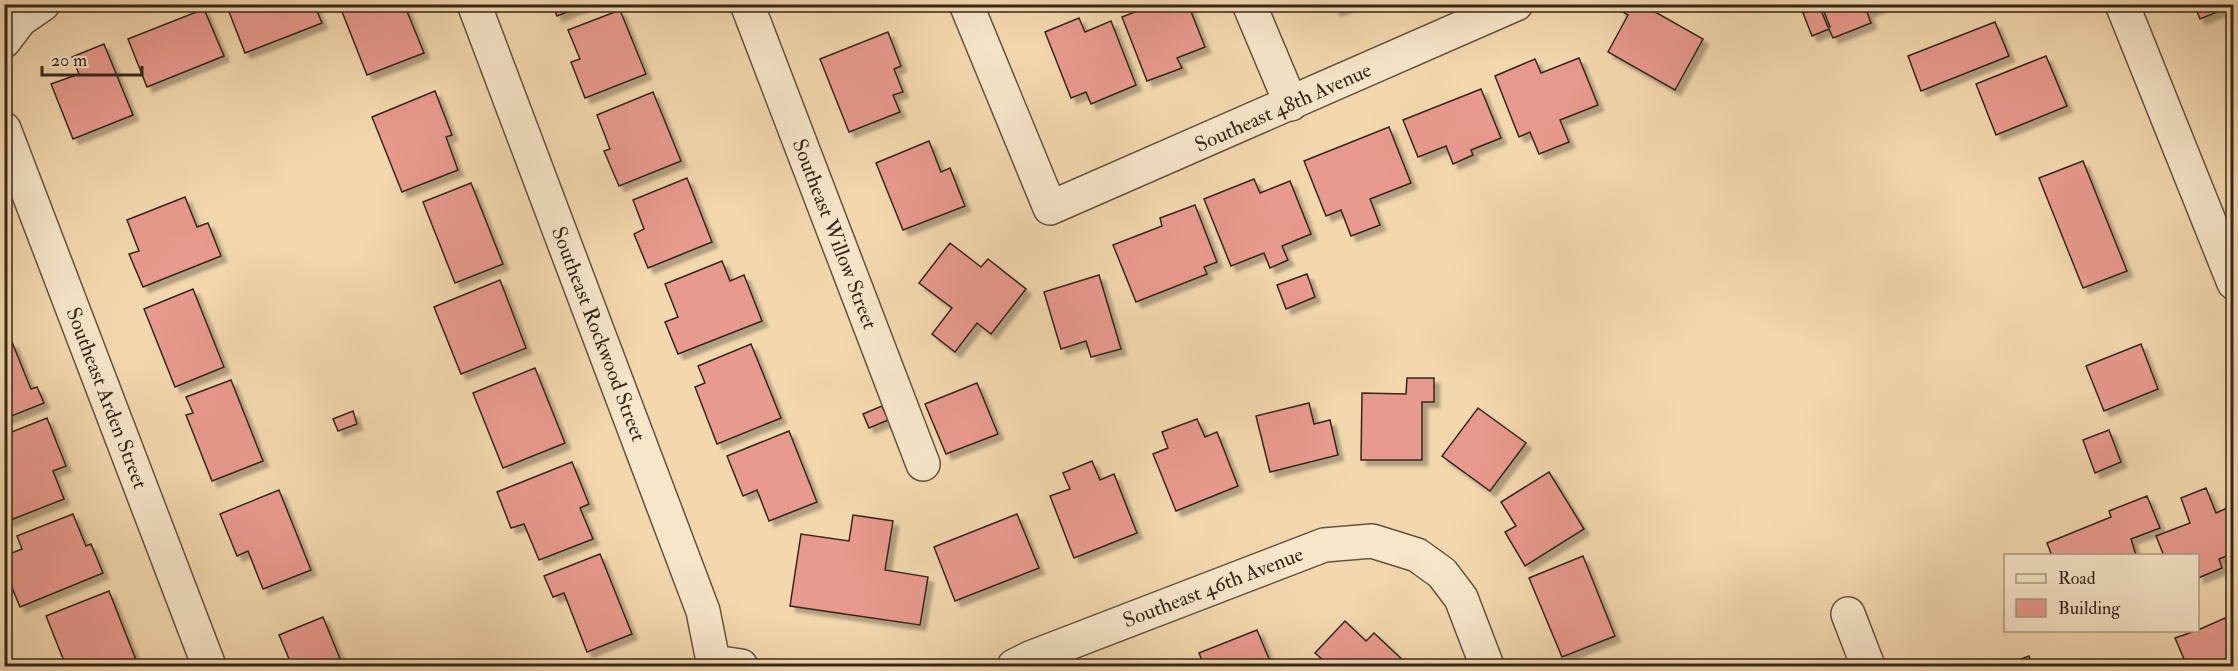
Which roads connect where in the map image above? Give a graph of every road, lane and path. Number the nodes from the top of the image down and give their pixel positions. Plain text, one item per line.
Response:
1 (43, 4) edge
2 (474, 4) edge
3 (747, 4) edge
4 (966, 4) edge
5 (1249, 4) edge
6 (1516, 4) edge
7 (2122, 4) edge
8 (4, 42) edge
9 (1291, 104) junction
10 (4, 129) edge
11 (2234, 283) edge
12 (923, 464) dead end
13 (1848, 614) dead end
14 (723, 665) edge
15 (209, 666) edge
16 (1014, 666) edge
17 (1487, 666) edge
18 (1868, 666) edge

1 - 8 street
2 - 14 street, Southeast Rockwood Street
3 - 12 street, Southeast Willow Street
4 - 9 street, Southeast 48th Avenue
5 - 9 street
6 - 9 street, Southeast 48th Avenue
7 - 11 street
10 - 15 street, Southeast Arden Street
13 - 18 street
16 - 17 street, Southeast 46th Avenue

